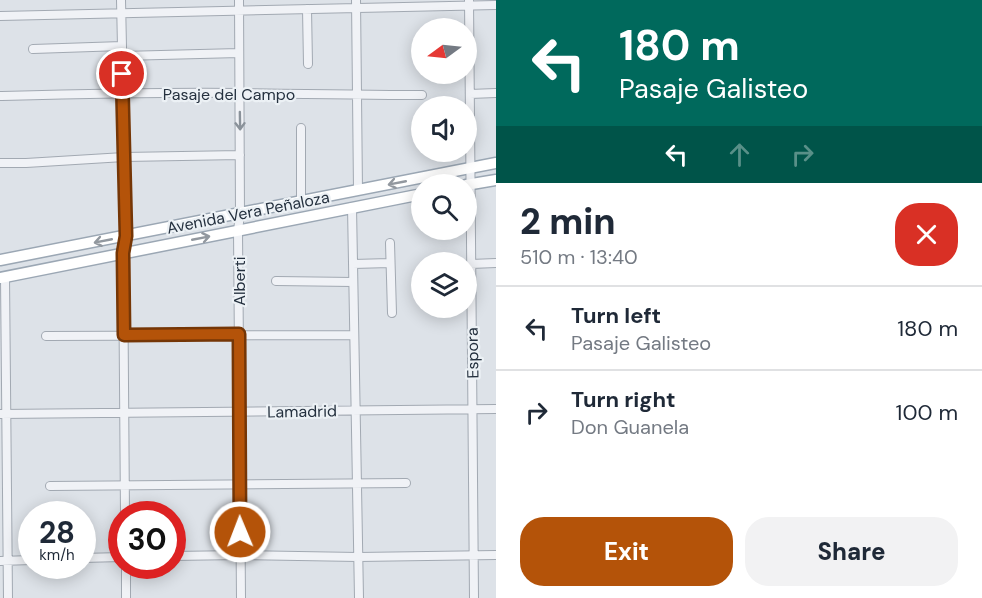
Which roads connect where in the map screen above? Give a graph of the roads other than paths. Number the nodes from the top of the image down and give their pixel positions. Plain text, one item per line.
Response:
1 (121, 0) edge
2 (239, 0) edge
3 (468, 3) edge
4 (356, 4) edge
5 (496, 5) edge
6 (307, 9) junction
7 (240, 11) junction
8 (121, 13) junction
9 (0, 16) edge
10 (122, 46) junction
11 (33, 49) dead end
12 (239, 53) junction
13 (122, 56) junction
14 (308, 64) dead end
15 (123, 93) junction
16 (239, 93) junction
17 (496, 93) edge
18 (470, 94) junction
19 (422, 95) dead end
20 (0, 96) edge
21 (357, 96) junction
22 (301, 128) dead end
23 (240, 155) junction
24 (124, 157) junction
25 (0, 163) edge
26 (496, 163) edge
27 (470, 168) junction
28 (469, 174) edge
29 (496, 180) edge
30 (477, 183) edge
31 (358, 190) junction
32 (411, 196) edge
33 (302, 202) junction
34 (352, 207) junction
35 (240, 214) junction
36 (238, 231) junction
37 (126, 236) junction
38 (390, 243) dead end
39 (123, 253) junction
40 (0, 260) edge
41 (390, 263) junction
42 (496, 263) edge
43 (353, 264) junction
44 (477, 264) edge
45 (2, 277) edge
46 (276, 281) dead end
47 (353, 282) junction
48 (392, 313) dead end
49 (472, 318) edge
50 (239, 334) junction
51 (124, 335) junction
52 (354, 335) junction
53 (46, 336) dead end
54 (473, 409) junction
55 (496, 409) edge
56 (356, 410) junction
57 (239, 412) junction
58 (124, 413) junction
59 (3, 414) edge
60 (406, 483) dead end
61 (357, 484) junction
62 (239, 485) junction
63 (50, 486) dead end
64 (125, 486) junction
65 (126, 501) edge
66 (241, 555) junction
67 (474, 555) junction
68 (496, 555) edge
69 (186, 556) edge
70 (358, 557) junction
71 (4, 561) edge
72 (126, 579) edge
73 (8, 598) edge
74 (126, 598) edge
75 (241, 598) edge
76 (359, 598) edge
77 (474, 598) edge

1 - 8 street
2 - 7 street, Alberti
3 - 4 street
3 - 5 street
3 - 18 street, Espora
4 - 6 street
4 - 21 street
6 - 7 street
6 - 14 street
7 - 8 street
7 - 12 street, Alberti
8 - 9 street
8 - 10 street
10 - 11 street
10 - 13 street
12 - 13 street
12 - 16 street, Alberti
13 - 15 street
15 - 16 street, Pasaje del Campo
15 - 20 street, Pasaje del Campo
15 - 24 street
16 - 21 street, Pasaje del Campo
16 -> 23 street, Alberti
17 - 18 street
18 - 27 street, Espora
19 - 21 street, Pasaje del Campo
21 - 31 street
22 - 33 street
23 - 24 street
23 - 35 street, Alberti
24 - 25 street
24 - 37 street
26 - 27 main road, Avenida Vera Peñaloza
27 - 28 street, Espora
27 -> 31 main road, Avenida Vera Peñaloza
29 - 30 main road
31 - 33 main road, Avenida Vera Peñaloza
32 - 34 main road, Avenida Vera Peñaloza
33 - 35 main road, Avenida Vera Peñaloza
34 - 36 main road, Avenida Vera Peñaloza
34 - 43 street
35 - 36 street, Alberti
35 - 37 main road, Avenida Vera Peñaloza
39 -> 36 main road, Avenida Vera Peñaloza
36 - 50 street, Alberti
37 - 39 street
37 -> 40 main road, Avenida Vera Peñaloza
38 - 41 street
39 - 45 main road, Avenida Vera Peñaloza
39 - 51 street
41 - 43 street
41 - 48 street
42 - 44 street
43 - 47 street
45 - 59 street
46 - 47 street
47 - 52 street
49 - 54 street, Espora
50 - 51 street
50 - 52 street
50 - 57 street, Alberti
51 - 53 street
51 - 58 street
52 - 56 street
54 - 55 street, Lamadrid
54 - 56 street, Lamadrid
54 - 67 street, Espora
56 - 57 street, Lamadrid
56 - 61 street
57 - 58 street, Lamadrid
57 - 62 street, Alberti
58 - 59 street, Lamadrid
58 - 64 street
59 - 71 street
60 - 61 street
61 - 62 street
61 - 70 street
62 - 64 street
62 - 66 street, Alberti
63 - 64 street
64 - 65 street
66 - 69 street
66 - 70 street
66 - 75 street, Alberti
67 - 68 street
67 - 70 street
67 - 77 street, Espora
70 - 76 street
71 - 73 street
72 - 74 street

